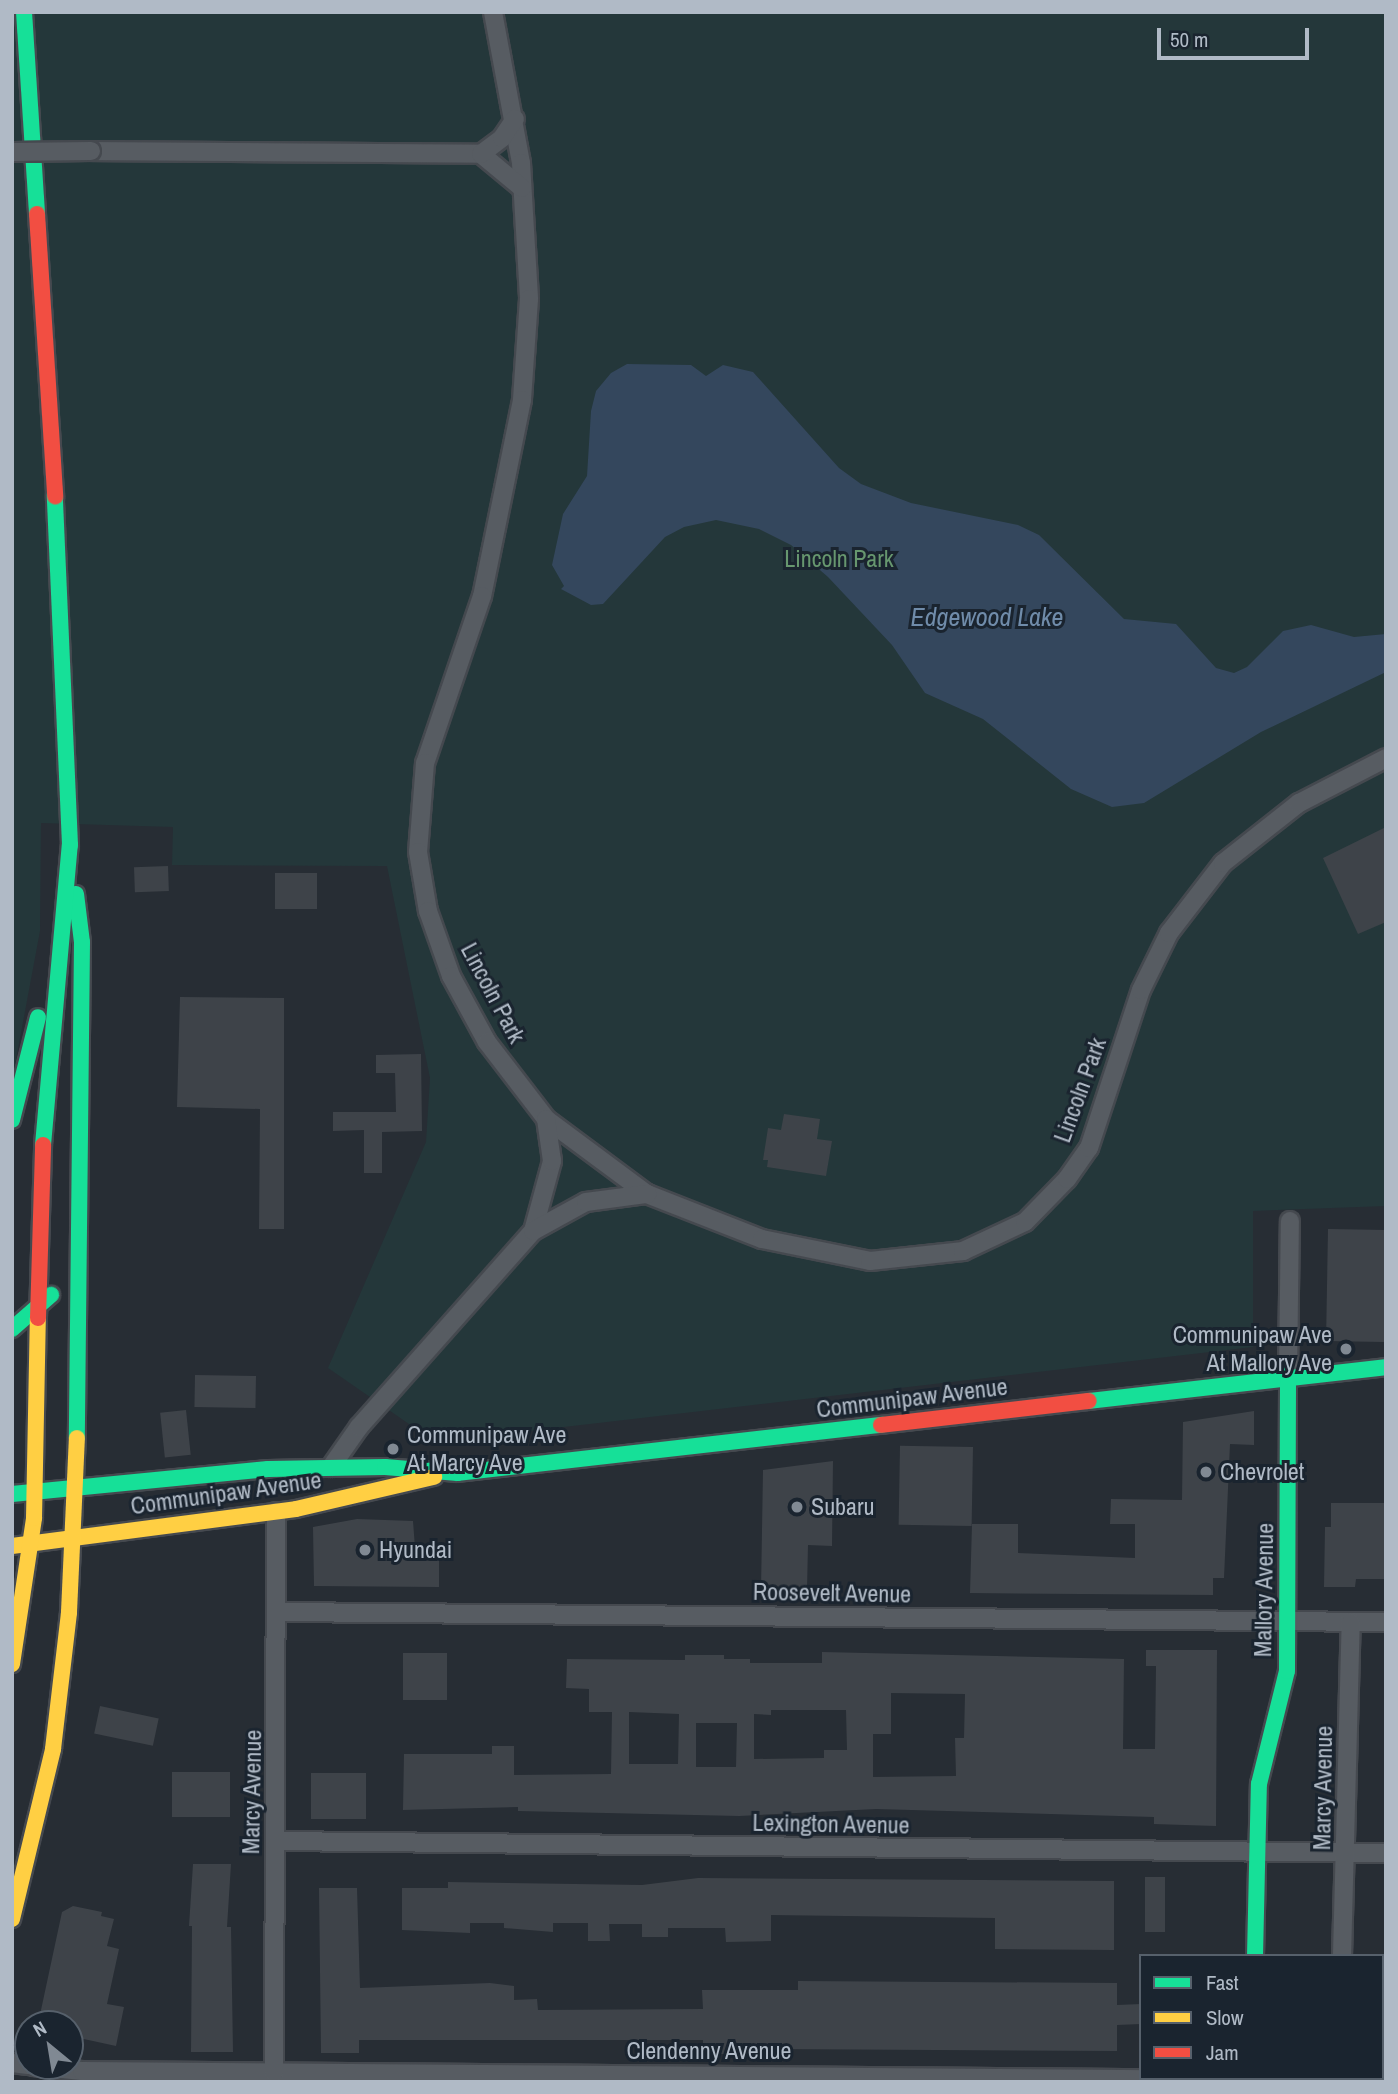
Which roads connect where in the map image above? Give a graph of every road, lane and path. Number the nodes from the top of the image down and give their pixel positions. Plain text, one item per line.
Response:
1 (24, 12) edge
2 (493, 12) edge
3 (515, 119) junction
4 (12, 152) edge
5 (481, 154) junction
6 (522, 188) junction
7 (1386, 758) edge
8 (70, 845) junction
9 (59, 941) junction
10 (545, 1119) junction
11 (12, 1121) edge
12 (647, 1194) junction
13 (1290, 1221) dead end
14 (533, 1231) junction
15 (78, 1271) junction
16 (42, 1304) junction
17 (12, 1329) edge
18 (1386, 1367) edge
19 (1288, 1376) junction
20 (331, 1467) junction
21 (443, 1474) junction
22 (75, 1488) junction
23 (35, 1492) junction
24 (12, 1494) edge
25 (276, 1512) junction
26 (73, 1536) junction
27 (32, 1543) junction
28 (12, 1546) edge
29 (278, 1612) junction
30 (1289, 1622) junction
31 (1351, 1622) junction
32 (1386, 1622) edge
33 (12, 1664) edge
34 (275, 1841) junction
35 (1346, 1853) junction
36 (1386, 1853) edge
37 (1256, 1854) junction
38 (12, 1919) edge
39 (1255, 1954) edge
40 (1342, 1954) edge
41 (274, 2073) junction
42 (84, 2076) edge
43 (511, 2078) edge
44 (702, 2079) edge
45 (757, 2079) edge
46 (997, 2080) edge
47 (1251, 2080) edge
48 (1337, 2080) edge
49 (1386, 2081) edge

1 - 8 main road
2 - 3 street, Lincoln Park
3 - 5 street
3 - 6 street, Lincoln Park
4 - 5 street, bridge
5 - 6 street
6 - 10 street, Lincoln Park
7 - 12 street, Lincoln Park
8 - 9 main road
8 - 15 main road
9 - 11 main road
9 - 16 main road
10 - 12 street, Lincoln Park
10 - 14 street, Lincoln Park
12 - 14 street, Lincoln Park
13 - 19 street, Mallory Avenue
14 - 20 street, Lincoln Park
15 - 16 main road
15 - 22 main road
16 - 17 main road
16 - 23 main road
18 - 19 main road, Communipaw Avenue
19 - 21 main road, Communipaw Avenue
19 - 30 main road, Mallory Avenue
20 - 21 main road, Communipaw Avenue
20 - 22 main road, Communipaw Avenue
21 - 25 main road, Communipaw Avenue
22 - 23 main road, Communipaw Avenue
22 - 26 main road
23 - 24 main road, Communipaw Avenue
23 - 27 main road
25 - 26 main road, Communipaw Avenue
25 - 29 street, Marcy Avenue
26 - 27 main road, Communipaw Avenue
26 - 38 main road
27 - 28 main road, Communipaw Avenue
27 - 33 main road
29 - 30 street, Roosevelt Avenue
29 - 34 street, Marcy Avenue
30 - 31 street, Roosevelt Avenue
30 - 37 main road, Mallory Avenue
31 - 32 street, Roosevelt Avenue
31 - 35 street, Marcy Avenue
34 - 37 street, Lexington Avenue
34 - 41 street, Marcy Avenue
35 - 36 street, Lexington Avenue
35 - 37 street, Lexington Avenue
35 - 40 street, Marcy Avenue
37 - 39 main road, Mallory Avenue
41 - 42 street, Clendenny Avenue
41 - 43 street, Clendenny Avenue
43 - 44 street, Clendenny Avenue
44 - 45 street, Clendenny Avenue
45 - 46 street, Clendenny Avenue
46 - 47 street, Clendenny Avenue
47 - 48 street, Clendenny Avenue
48 - 49 street, Clendenny Avenue

